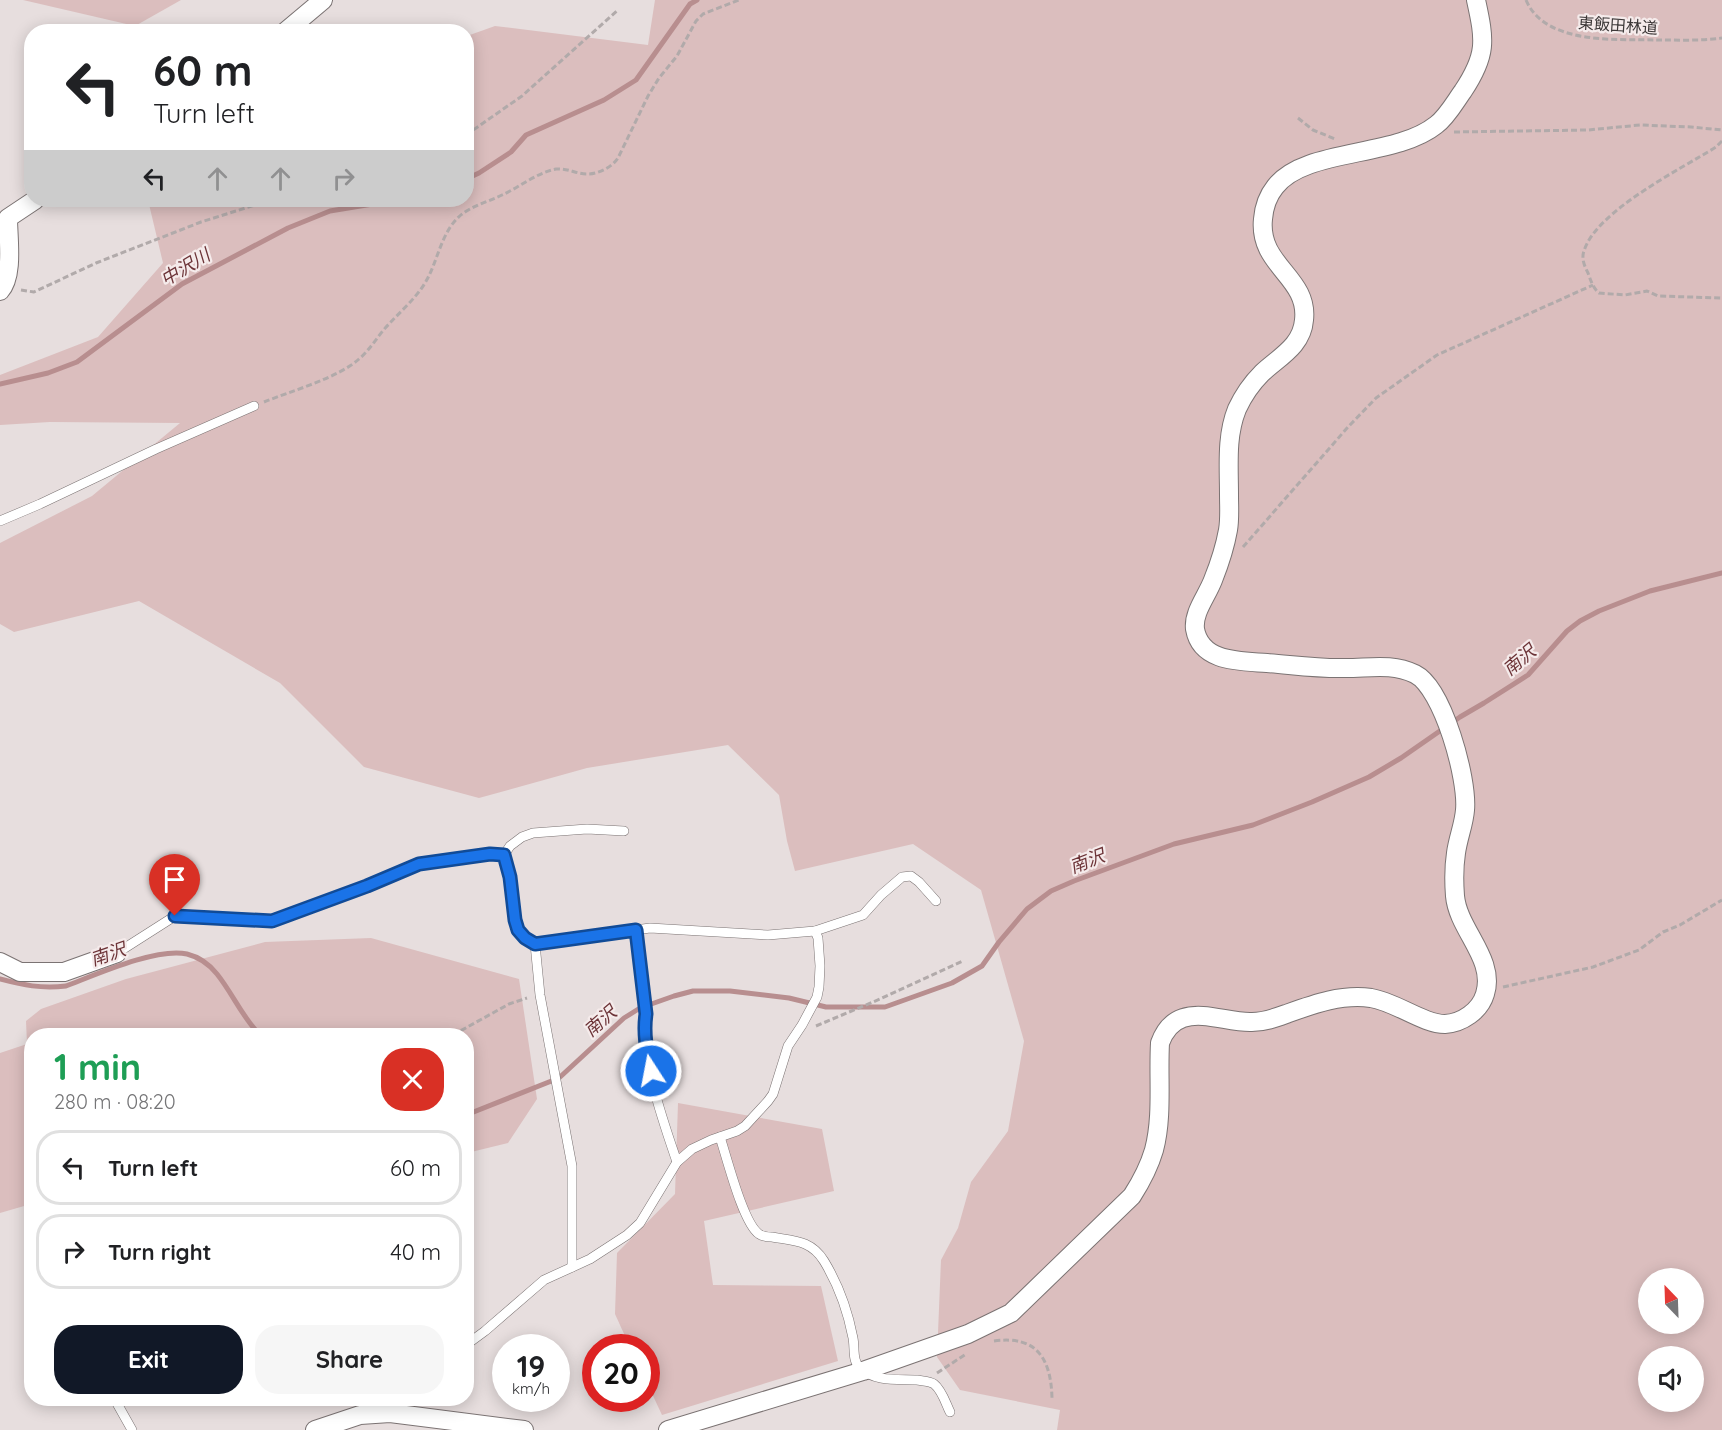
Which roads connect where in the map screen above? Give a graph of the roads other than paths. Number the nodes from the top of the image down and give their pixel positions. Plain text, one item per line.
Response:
1 (323, 0) edge
2 (1476, 0) edge
3 (294, 24) edge
4 (24, 207) edge
5 (2, 289) edge
6 (254, 406) road end
7 (0, 521) edge
8 (624, 831) dead end
9 (504, 855) junction
10 (936, 902) dead end
11 (636, 930) junction
12 (815, 931) junction
13 (535, 944) junction
14 (117, 953) joint
15 (0, 962) edge
16 (720, 1137) junction
17 (677, 1162) junction
18 (572, 1267) junction
19 (474, 1339) edge
20 (863, 1371) junction
21 (118, 1406) edge
22 (390, 1406) edge
23 (398, 1406) edge
24 (950, 1412) dead end
25 (132, 1430) edge
26 (315, 1430) edge
27 (524, 1430) edge
28 (668, 1430) edge

1 - 3 street
2 - 20 street
4 - 5 street
6 - 7 lane
8 - 9 lane
9 - 13 lane
9 - 14 lane
10 - 12 lane
11 - 12 lane
11 - 13 lane
11 - 17 lane
12 - 16 lane
13 - 18 lane
14 - 15 street
16 - 17 lane
16 - 20 lane
17 - 18 lane
18 - 19 lane
20 - 24 lane
20 - 28 street
21 - 25 lane
22 - 26 street
23 - 27 street

